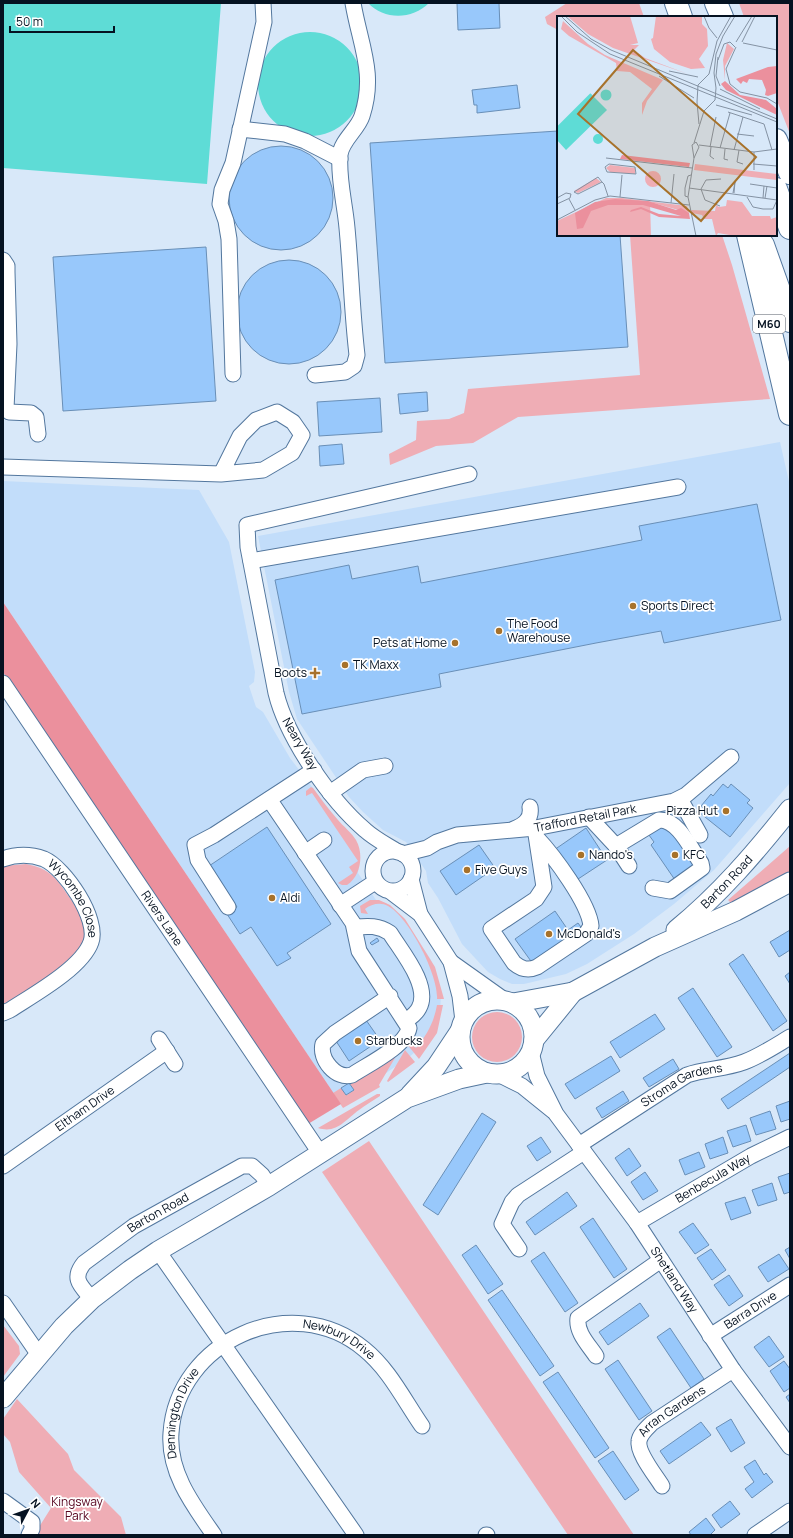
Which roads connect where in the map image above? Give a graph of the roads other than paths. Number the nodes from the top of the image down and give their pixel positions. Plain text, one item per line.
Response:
1 (262, 3) edge
2 (353, 3) edge
3 (676, 3) edge
4 (710, 3) edge
5 (716, 3) edge
6 (681, 16) edge
7 (715, 16) edge
8 (722, 16) edge
9 (240, 129) junction
10 (777, 142) edge
11 (340, 159) junction
12 (790, 172) edge
13 (777, 192) edge
14 (790, 228) edge
15 (748, 236) edge
16 (760, 236) edge
17 (3, 260) edge
18 (790, 321) edge
19 (233, 374) dead end
20 (315, 376) dead end
21 (790, 414) edge
22 (38, 434) dead end
23 (3, 467) edge
24 (221, 474) junction
25 (469, 474) dead end
26 (678, 487) dead end
27 (250, 554) junction
28 (3, 683) edge
29 (731, 758) dead end
30 (385, 766) dead end
31 (314, 770) junction
32 (330, 793) junction
33 (270, 798) junction
34 (680, 799) junction
35 (530, 807) dead end
36 (790, 808) edge
37 (589, 817) junction
38 (511, 830) junction
39 (366, 831) junction
40 (536, 833) junction
41 (700, 835) dead end
42 (324, 840) dead end
43 (616, 846) junction
44 (427, 848) junction
45 (305, 853) junction
46 (401, 853) junction
47 (3, 859) edge
48 (374, 862) junction
49 (629, 866) dead end
50 (412, 875) junction
51 (375, 882) junction
52 (790, 882) edge
53 (653, 888) dead end
54 (391, 892) junction
55 (340, 905) junction
56 (228, 907) dead end
57 (420, 914) junction
58 (355, 927) junction
59 (654, 947) junction
60 (451, 962) junction
61 (573, 992) junction
62 (390, 996) junction
63 (508, 1001) junction
64 (3, 1013) edge
65 (406, 1021) junction
66 (461, 1026) junction
67 (790, 1037) edge
68 (533, 1046) junction
69 (167, 1051) dead end
70 (493, 1074) junction
71 (408, 1098) junction
72 (556, 1114) junction
73 (790, 1136) edge
74 (582, 1148) junction
75 (320, 1154) junction
76 (3, 1166) edge
77 (269, 1186) junction
78 (637, 1223) junction
79 (519, 1248) dead end
80 (158, 1251) junction
81 (661, 1260) junction
82 (790, 1285) edge
83 (92, 1299) junction
84 (3, 1303) edge
85 (710, 1336) junction
86 (225, 1344) junction
87 (39, 1355) junction
88 (596, 1356) dead end
89 (733, 1370) junction
90 (3, 1398) edge
91 (422, 1426) dead end
92 (790, 1447) edge
93 (662, 1486) dead end
94 (3, 1501) edge
95 (790, 1511) edge
96 (28, 1535) edge
97 (214, 1535) edge
98 (356, 1535) edge
99 (754, 1535) edge

1 - 9 street
2 - 11 street
3 - 6 highway
4 - 7 highway
5 - 8 highway
9 - 11 street
9 - 19 street
10 - 12 highway
11 - 20 street
13 - 14 highway
15 - 21 highway, M60
16 - 18 highway, M60
17 - 22 street
23 - 24 street
24 - 24 street
25 - 27 street, Neary Way
26 - 27 street
27 - 31 street, Neary Way
28 - 75 street, Rivers Lane
29 - 34 street, Trafford Retail Park
30 - 32 street
31 - 32 street, Neary Way
31 - 33 street
32 - 39 street, Neary Way
33 - 45 street
33 - 56 street
34 - 37 street, Trafford Retail Park
34 - 41 street
35 - 38 street
36 - 59 main road, Barton Road
37 - 40 street, Trafford Retail Park
37 - 43 street
38 - 40 street, Trafford Retail Park
38 - 44 street, Trafford Retail Park
39 - 46 street, Neary Way
39 - 48 street
40 - 40 street
42 - 45 street
43 - 49 street
43 - 53 street
44 - 46 street, Trafford Retail Park
44 - 50 street
45 - 55 street
46 - 48 street
46 - 50 street
47 - 64 street, Wycombe Close
48 - 51 street
50 - 54 street
50 - 57 street
51 - 54 street
51 - 55 street
52 - 59 main road, Barton Road
54 - 57 street
55 - 58 street
57 - 60 street
58 - 62 street
58 - 65 street
59 - 61 main road, Barton Road
60 - 63 street
60 - 66 street
61 - 63 main road, Barton Road
61 - 68 main road, Barton Road
62 - 65 street
62 - 65 street
63 - 66 main road
63 - 68 main road
66 - 70 main road
66 - 71 main road
67 - 74 street, Stroma Gardens
68 - 70 main road
68 - 72 street, Shetland Way
69 - 76 street, Eltham Drive
70 - 71 main road
70 - 72 street, Shetland Way
71 - 75 main road
72 - 74 street, Shetland Way
73 - 78 street, Benbecula Way
74 - 78 street, Shetland Way
74 - 79 street
75 - 77 main road
77 - 80 main road
77 - 83 street, Barton Road
78 - 81 street, Shetland Way
80 - 83 main road
80 - 86 street
81 - 85 street, Shetland Way
81 - 88 street
82 - 85 street, Barra Drive
83 - 87 main road
84 - 87 street
85 - 89 street, Shetland Way
86 - 91 street, Newbury Drive
86 - 97 street, Dennington Drive
86 - 98 street
87 - 90 main road
89 - 92 street, Shetland Way
89 - 93 street, Arran Gardens
94 - 96 street
95 - 99 street

